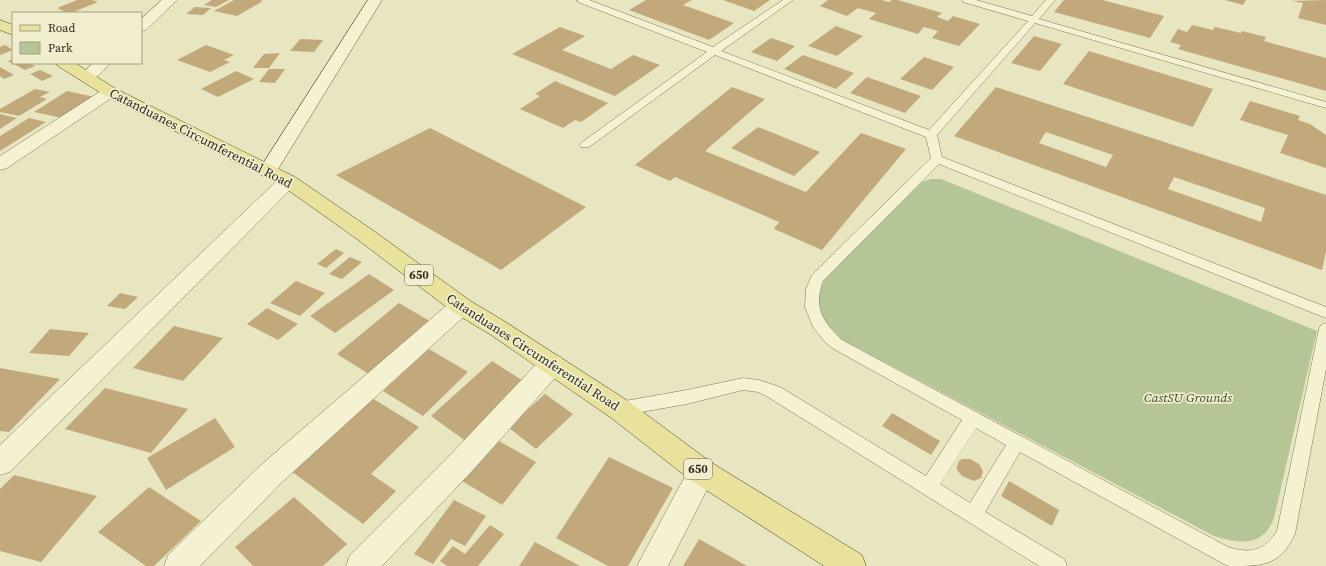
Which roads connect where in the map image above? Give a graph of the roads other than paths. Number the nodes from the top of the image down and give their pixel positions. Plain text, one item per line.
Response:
1 (170, 0) edge
2 (375, 0) edge
3 (581, 0) edge
4 (789, 0) edge
5 (966, 0) edge
6 (1052, 0) edge
7 (1034, 20) junction
8 (0, 24) edge
9 (142, 26) edge
10 (12, 30) edge
11 (714, 52) junction
12 (66, 64) edge
13 (101, 64) edge
14 (87, 77) junction
15 (110, 92) junction
16 (1326, 105) edge
17 (931, 135) junction
18 (585, 145) dead end
19 (937, 159) junction
20 (0, 164) edge
21 (268, 170) junction
22 (288, 181) junction
23 (461, 306) junction
24 (1326, 313) edge
25 (1326, 330) edge
26 (552, 364) junction
27 (619, 408) junction
28 (973, 418) junction
29 (1016, 442) junction
30 (0, 463) edge
31 (702, 472) junction
32 (928, 488) junction
33 (973, 515) junction
34 (179, 566) edge
35 (361, 566) edge
36 (652, 566) edge
37 (851, 566) edge
38 (1057, 566) edge

1 - 9 street
2 - 21 street
3 - 11 lane
4 - 11 lane
5 - 7 lane
6 - 7 lane
7 - 16 lane
7 - 17 lane
8 - 10 main road
11 - 17 lane
11 - 18 lane
12 - 14 main road, Catanduanes Circumferential Road / 650
13 - 14 street
14 - 15 main road, Catanduanes Circumferential Road / 650
15 - 20 street
15 - 21 main road, Catanduanes Circumferential Road / 650
17 - 19 lane
19 - 24 lane
19 - 28 lane
21 - 22 main road, Catanduanes Circumferential Road / 650
22 - 23 main road, Catanduanes Circumferential Road / 650
22 - 30 street
23 - 26 main road, Catanduanes Circumferential Road / 650
23 - 34 street
25 - 29 lane
26 - 27 main road, Catanduanes Circumferential Road / 650
26 - 35 street
27 - 31 main road, Catanduanes Circumferential Road / 650
27 - 32 lane
28 - 29 lane
28 - 32 lane
29 - 33 lane
31 - 36 street
31 - 37 main road, Catanduanes Circumferential Road / 650
32 - 33 lane
33 - 38 lane

